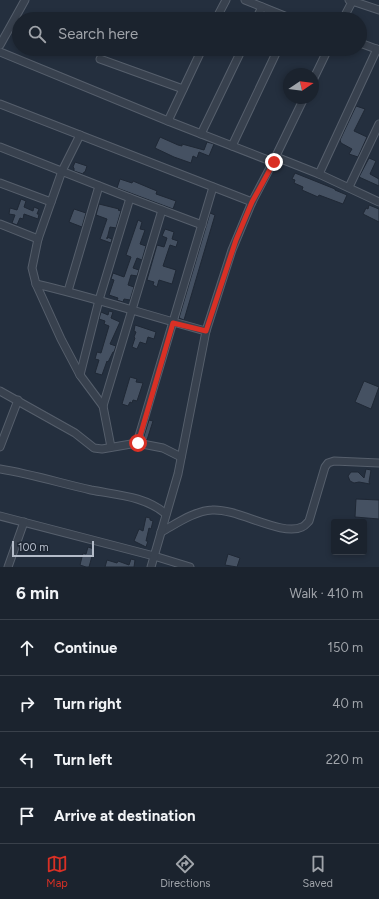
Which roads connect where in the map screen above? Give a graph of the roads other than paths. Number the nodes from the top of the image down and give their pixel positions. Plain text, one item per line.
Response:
1 (25, 0) edge
2 (226, 0) edge
3 (245, 0) edge
4 (351, 0) edge
5 (262, 7) junction
6 (379, 10) edge
7 (18, 12) edge
8 (220, 12) edge
9 (260, 12) edge
10 (274, 12) edge
11 (346, 12) edge
12 (12, 23) edge
13 (0, 45) edge
14 (367, 45) edge
15 (378, 49) edge
16 (0, 52) edge
17 (199, 56) edge
18 (239, 56) edge
19 (275, 56) edge
20 (325, 56) edge
21 (100, 59) dead end
22 (319, 68) edge
23 (183, 89) junction
24 (0, 104) edge
25 (301, 104) edge
26 (168, 121) junction
27 (379, 124) edge
28 (201, 134) junction
29 (80, 135) junction
30 (232, 146) junction
31 (0, 147) edge
32 (275, 160) junction
33 (62, 171) junction
34 (319, 174) junction
35 (0, 184) edge
36 (99, 186) junction
37 (213, 187) junction
38 (349, 187) junction
39 (130, 198) junction
40 (51, 202) junction
41 (252, 202) junction
42 (379, 202) edge
43 (162, 210) junction
44 (0, 224) edge
45 (202, 225) junction
46 (38, 239) junction
47 (36, 284) junction
48 (68, 291) junction
49 (99, 300) junction
50 (132, 311) junction
51 (173, 323) junction
52 (206, 331) junction
53 (80, 376) junction
54 (0, 391) edge
55 (18, 400) junction
56 (103, 406) junction
57 (1, 442) edge
58 (138, 443) junction
59 (111, 448) junction
60 (181, 457) junction
61 (379, 463) edge
62 (0, 469) edge
63 (166, 514) junction
64 (0, 516) edge
65 (24, 522) junction
66 (161, 532) junction
67 (154, 556) junction
68 (8, 567) edge
69 (152, 567) edge
70 (190, 567) edge

1 - 7 street
2 - 8 street
3 - 5 street
4 - 6 street
4 - 11 street
5 - 9 street
5 - 10 street
12 - 13 street
14 - 15 street
15 - 34 street
16 - 26 street
17 - 23 street
18 - 28 street
19 - 30 street
20 - 22 street
21 - 23 street
23 - 26 street
24 - 29 street
25 - 32 street
26 - 28 street
27 - 38 street
28 - 30 street
29 - 33 street
29 - 37 street
30 - 32 street
31 - 33 street
32 - 34 street
32 - 41 street
33 - 36 street
33 - 40 street
34 - 38 street
35 - 40 street
36 - 39 street
36 - 48 street
37 - 41 street
37 - 45 street
38 - 42 street
39 - 43 street
39 - 49 street
40 - 46 street
41 - 52 street
43 - 45 street
43 - 50 street
44 - 46 street
45 - 51 street
46 - 47 street
47 - 48 street
47 - 53 street
48 - 49 street
49 - 50 street
49 - 53 street
50 - 51 street
50 - 56 street
51 - 52 street
51 - 58 street
52 - 60 street
53 - 56 street
54 - 55 street
55 - 57 street
55 - 59 street
56 - 59 street
58 - 59 street
58 - 60 street
60 - 63 street
61 - 66 street
62 - 63 street
63 - 66 street
64 - 65 street
65 - 67 street
65 - 68 street
66 - 67 street
67 - 69 street
67 - 70 street

